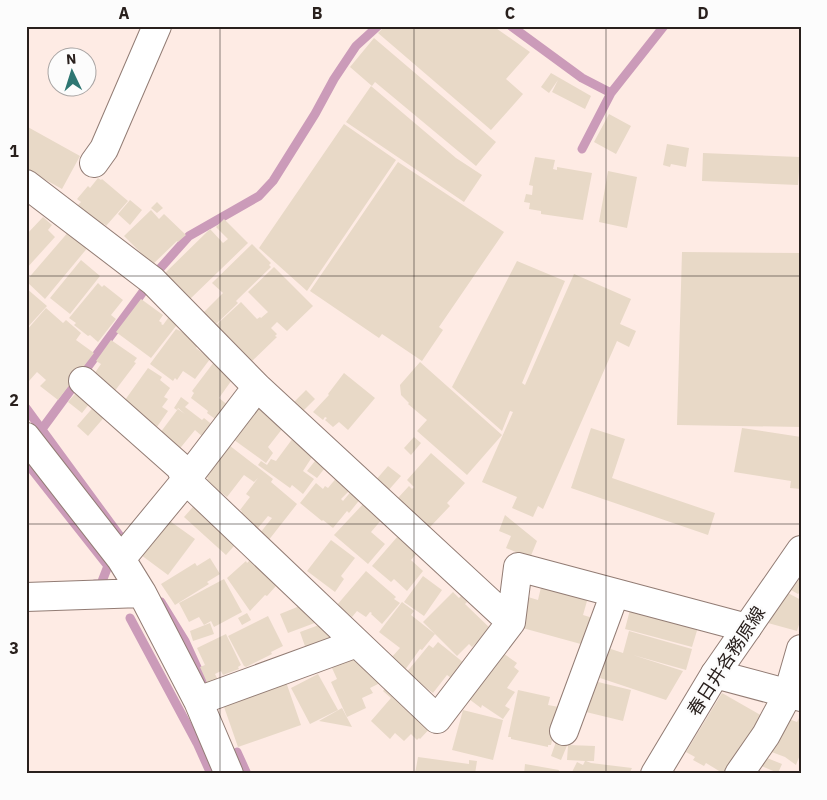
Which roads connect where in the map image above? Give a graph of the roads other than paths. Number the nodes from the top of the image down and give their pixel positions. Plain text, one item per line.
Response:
1 (157, 26) edge
2 (94, 163) dead end
3 (26, 184) edge
4 (83, 381) dead end
5 (257, 387) junction
6 (26, 437) edge
7 (186, 480) junction
8 (801, 550) edge
9 (121, 559) junction
10 (142, 593) junction
11 (615, 593) junction
12 (26, 597) edge
13 (511, 622) junction
14 (746, 628) junction
15 (357, 643) junction
16 (801, 648) edge
17 (716, 674) junction
18 (794, 696) edge
19 (198, 702) junction
20 (564, 731) dead end
21 (229, 774) edge
22 (655, 774) edge
23 (739, 774) edge

1 - 2 street
3 - 5 street
4 - 7 street
5 - 7 street
5 - 13 street
6 - 9 street
7 - 9 street
7 - 15 street
8 - 14 street, 春日井各務原線
9 - 10 street
10 - 12 street
10 - 19 street
11 - 13 street
11 - 14 street
11 - 20 street
13 - 15 street
14 - 17 street, 春日井各務原線
15 - 19 street
16 - 18 street
17 - 18 street
17 - 22 street, 春日井各務原線
18 - 23 street
19 - 21 street

